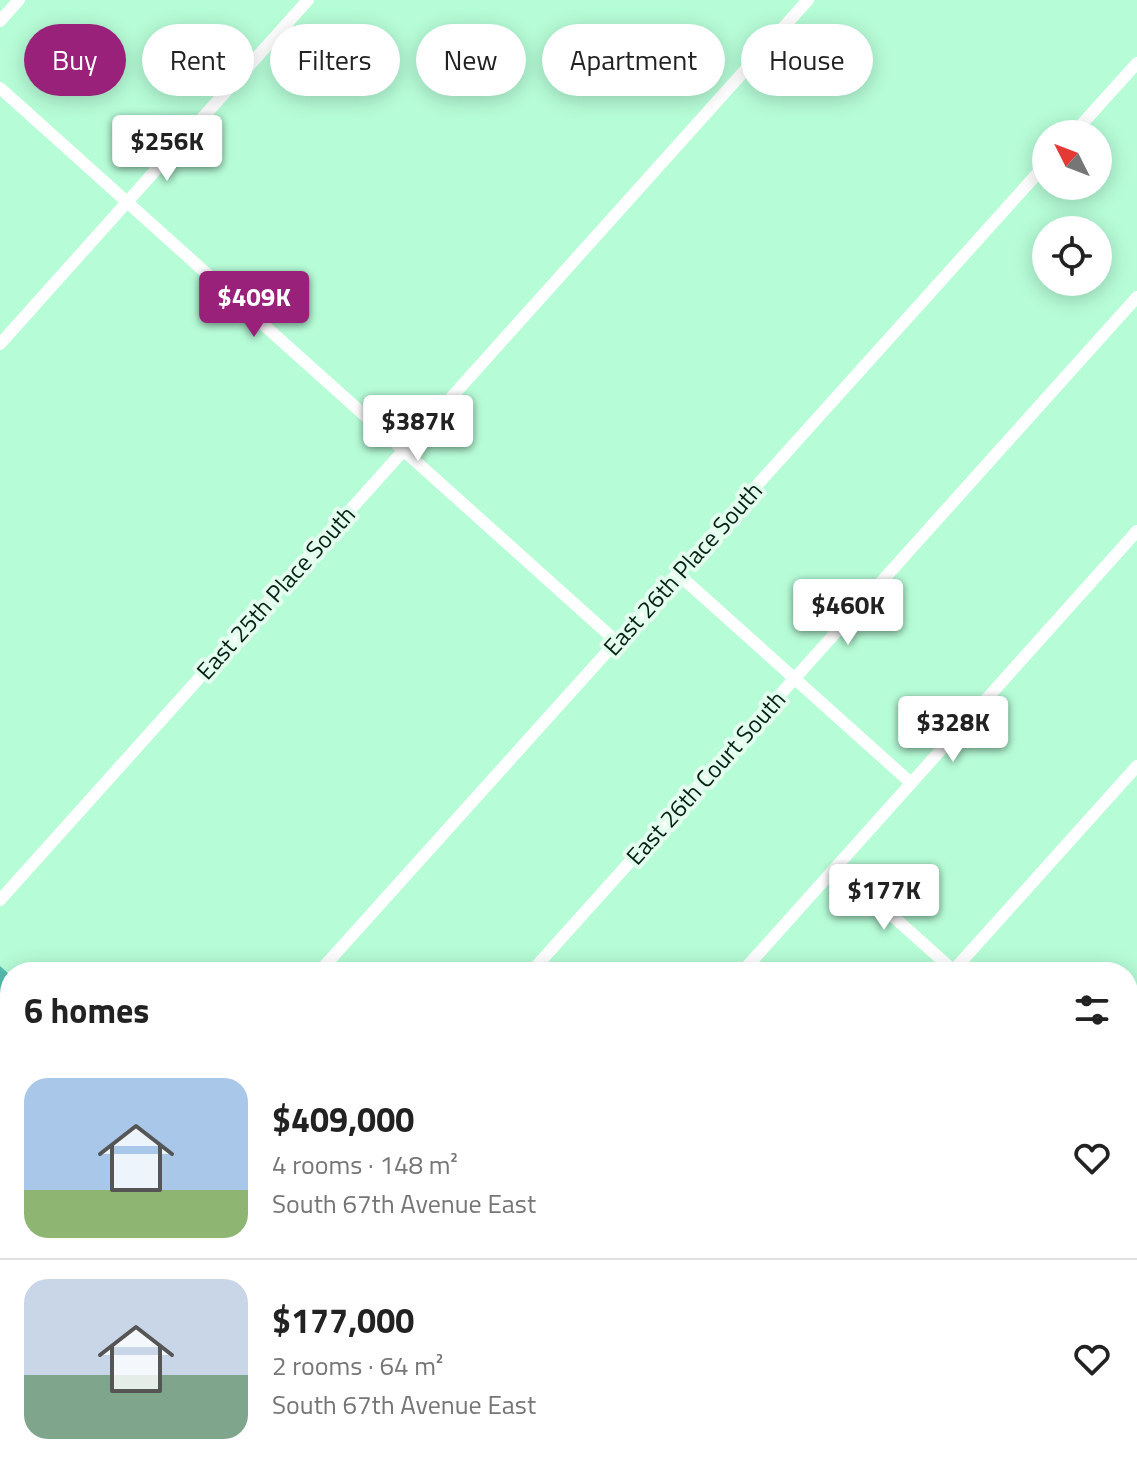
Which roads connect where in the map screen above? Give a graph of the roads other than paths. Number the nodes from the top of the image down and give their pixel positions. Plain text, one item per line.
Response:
1 (19, 0) edge
2 (308, 0) edge
3 (808, 0) edge
4 (0, 21) edge
5 (1137, 63) edge
6 (0, 88) edge
7 (1086, 120) edge
8 (1032, 180) edge
9 (127, 201) junction
10 (1137, 297) edge
11 (0, 344) edge
12 (405, 450) junction
13 (1137, 531) edge
14 (678, 574) junction
15 (617, 642) junction
16 (794, 679) junction
17 (1137, 766) edge
18 (911, 783) junction
19 (837, 866) junction
20 (0, 900) edge
21 (328, 962) edge
22 (540, 962) edge
23 (751, 962) edge
24 (943, 962) edge
25 (961, 962) edge

1 - 4 street
2 - 9 street
3 - 12 street, East 25th Place South
5 - 7 street
6 - 9 street
8 - 14 street, East 26th Place South
9 - 11 street
9 - 12 street
10 - 16 street, East 26th Court South
12 - 15 street
12 - 20 street, East 25th Place South
13 - 18 street
14 - 15 street, East 26th Place South
14 - 16 street
15 - 21 street, East 26th Place South
16 - 18 street
16 - 22 street, East 26th Court South
17 - 25 street
18 - 19 street
19 - 23 street
19 - 24 street

